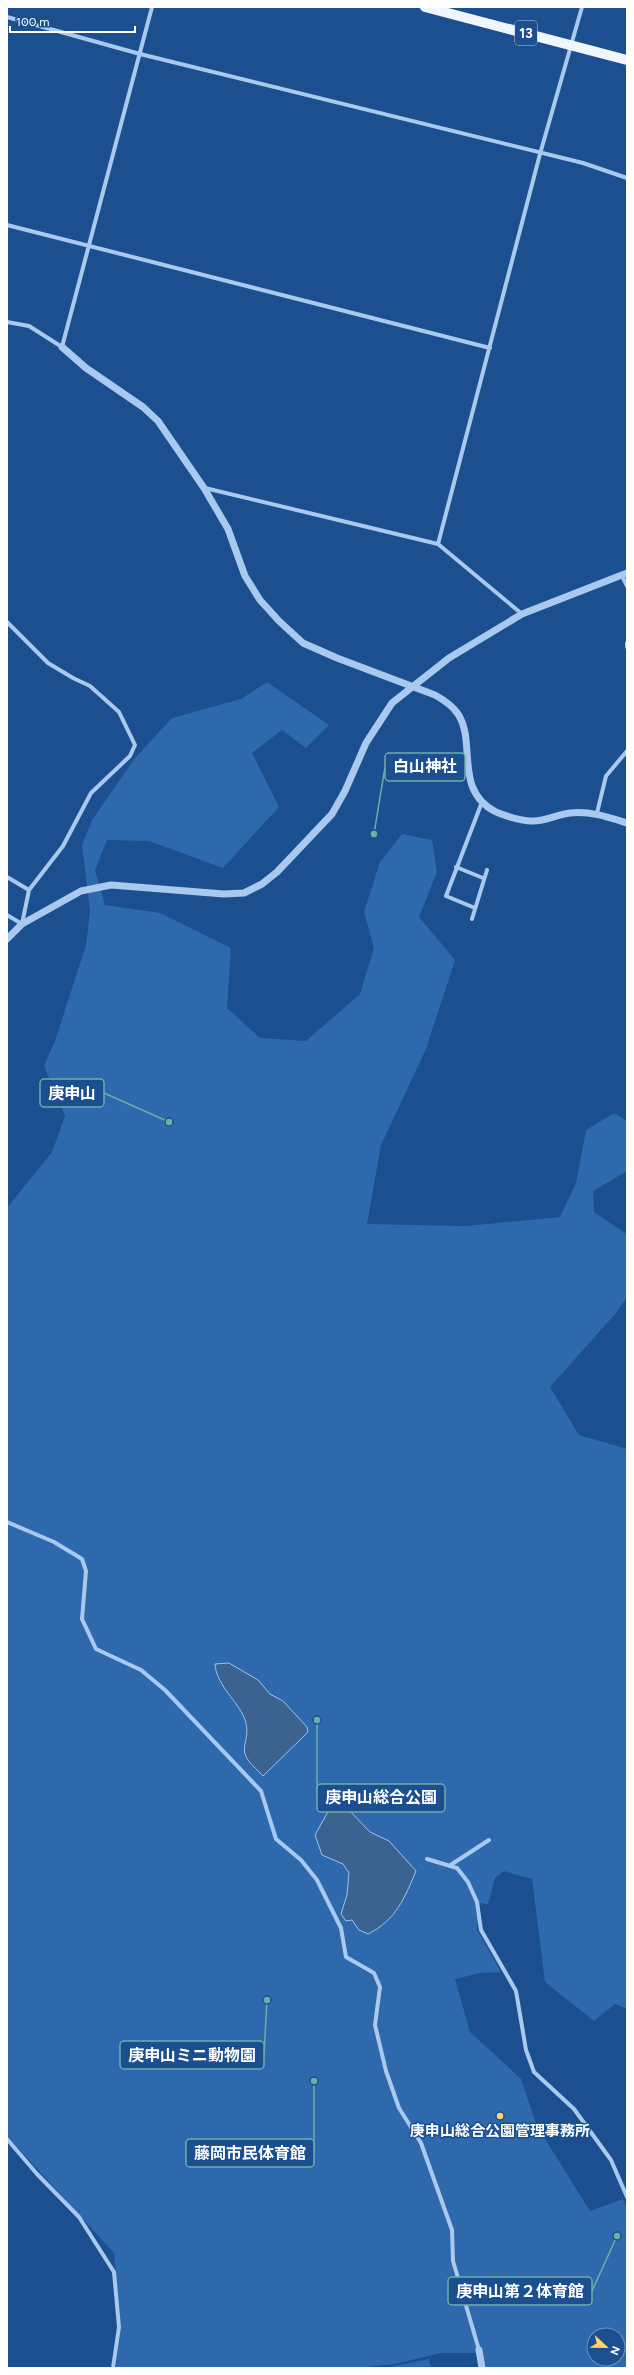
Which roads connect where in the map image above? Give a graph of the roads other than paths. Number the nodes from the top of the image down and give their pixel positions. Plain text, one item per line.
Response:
1 (152, 7) edge
2 (425, 7) edge
3 (582, 7) edge
4 (7, 17) edge
5 (572, 45) junction
6 (140, 54) junction
7 (627, 60) edge
8 (540, 154) junction
9 (627, 178) edge
10 (7, 225) edge
11 (89, 246) junction
12 (7, 322) edge
13 (62, 347) junction
14 (490, 348) junction
15 (204, 488) junction
16 (438, 544) junction
17 (624, 574) edge
18 (627, 586) edge
19 (522, 614) junction
20 (7, 622) edge
21 (627, 642) edge
22 (627, 647) edge
23 (411, 687) junction
24 (627, 751) edge
25 (482, 802) junction
26 (597, 813) junction
27 (627, 823) edge
28 (456, 868) junction
29 (487, 870) dead end
30 (7, 876) edge
31 (483, 878) junction
32 (29, 890) junction
33 (475, 908) junction
34 (7, 915) edge
35 (472, 919) dead end
36 (22, 924) junction
37 (7, 940) edge
38 (7, 1522) edge
39 (489, 1840) dead end
40 (427, 1859) dead end
41 (449, 1866) junction
42 (7, 2139) edge
43 (627, 2197) edge
44 (479, 2350) joint
45 (113, 2368) edge
46 (482, 2368) edge

1 - 6 street
2 - 5 main road, 13
3 - 5 street
4 - 6 street
5 - 7 main road, 13
5 - 8 street
6 - 8 street
6 - 11 street
8 - 9 street
8 - 14 street
10 - 11 street
11 - 13 street
11 - 14 street
12 - 13 street
13 - 15 street
14 - 16 street
15 - 16 street
15 - 23 street
16 - 19 street
17 - 18 street
17 - 19 street
19 - 23 street
20 - 32 street
21 - 22 street
23 - 25 street
23 - 36 street
24 - 26 street
25 - 26 street
25 - 28 street
26 - 27 street
28 - 31 street
28 - 33 street
29 - 31 street
30 - 32 street
31 - 33 street
32 - 36 street
33 - 35 street
34 - 36 street
36 - 37 street
38 - 44 street
39 - 41 street
40 - 41 street
41 - 43 street
42 - 45 street
44 - 46 street

